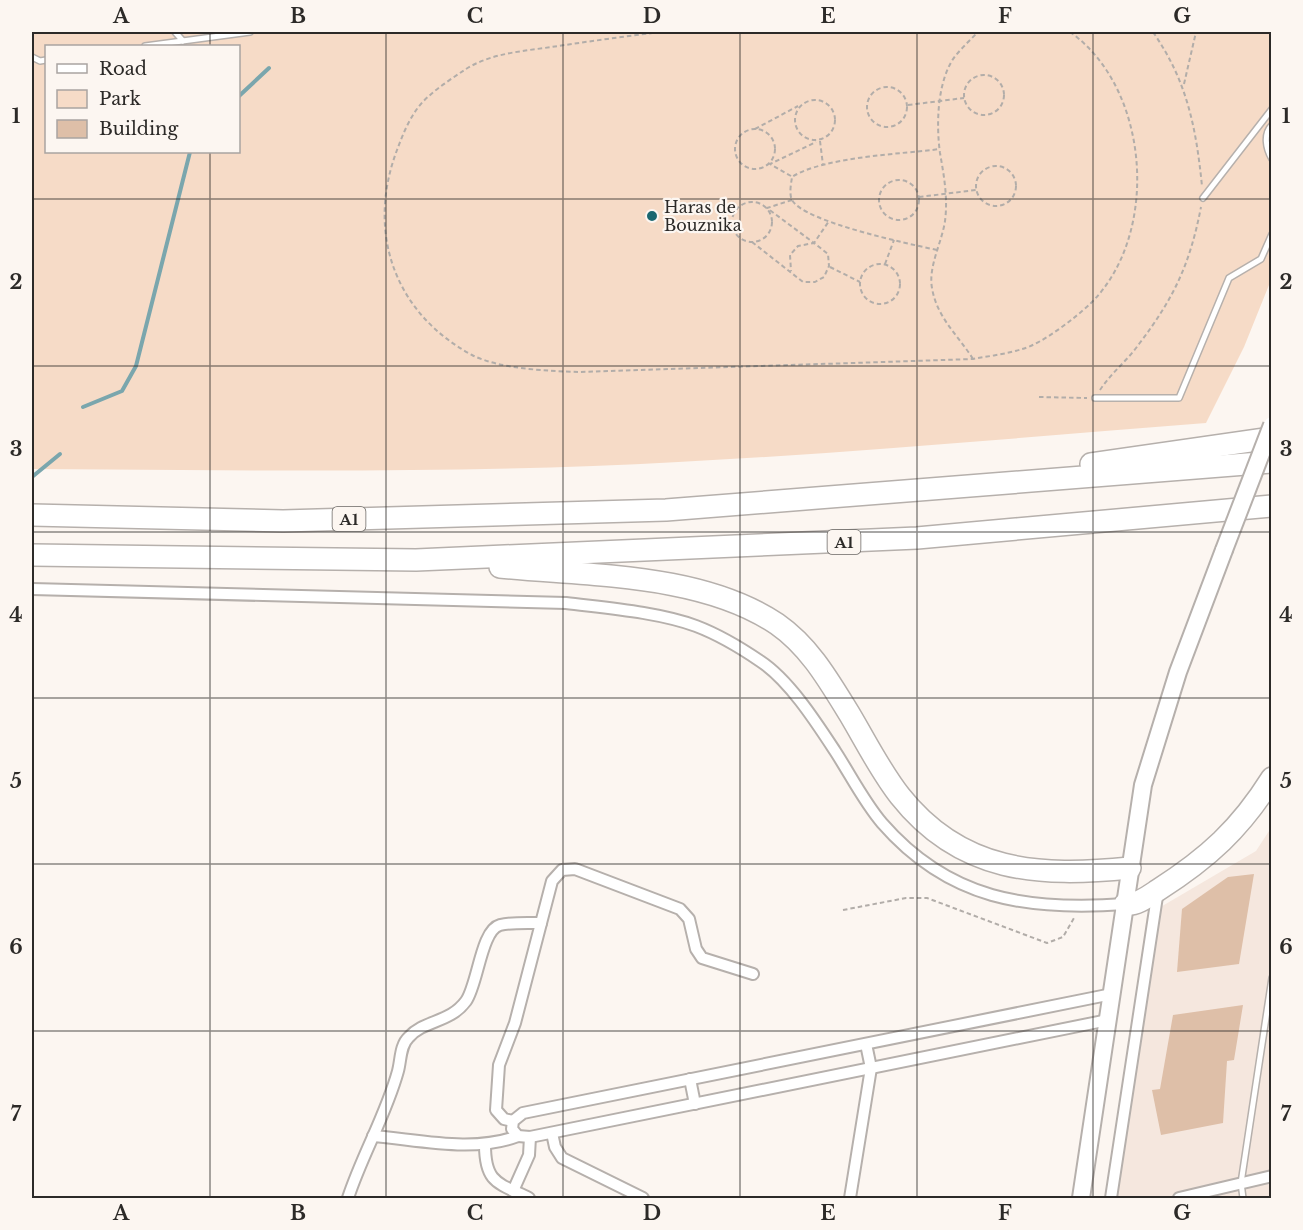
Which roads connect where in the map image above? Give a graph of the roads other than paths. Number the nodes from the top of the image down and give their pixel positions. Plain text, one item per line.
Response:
1 (175, 32) edge
2 (250, 32) edge
3 (183, 41) junction
4 (153, 45) edge
5 (1272, 110) edge
6 (1272, 125) edge
7 (1272, 159) edge
8 (1203, 198) road end
9 (1272, 234) edge
10 (1095, 398) road end
11 (1272, 425) edge
12 (1272, 438) edge
13 (1272, 462) edge
14 (889, 494) junction
15 (1272, 506) edge
16 (32, 515) edge
17 (32, 555) edge
18 (416, 560) junction
19 (32, 590) edge
20 (1272, 778) edge
21 (1130, 868) junction
22 (1158, 890) junction
23 (1125, 904) junction
24 (541, 923) junction
25 (753, 974) dead end
26 (1272, 978) edge
27 (1112, 994) junction
28 (1108, 1020) junction
29 (866, 1044) junction
30 (871, 1068) junction
31 (690, 1079) junction
32 (695, 1104) junction
33 (513, 1120) junction
34 (552, 1133) junction
35 (373, 1136) junction
36 (518, 1136) junction
37 (530, 1137) junction
38 (485, 1145) junction
39 (1272, 1176) edge
40 (1241, 1184) junction
41 (513, 1191) junction
42 (348, 1198) edge
43 (529, 1198) edge
44 (643, 1198) edge
45 (850, 1198) edge
46 (1081, 1198) edge
47 (1111, 1198) edge
48 (1179, 1198) edge
49 (1243, 1198) edge

1 - 3 lane
2 - 3 lane
3 - 4 lane
5 - 8 lane
6 - 7 lane
9 - 10 lane
11 - 21 street, bridge
12 - 14 highway
13 - 14 highway, A1
14 - 16 highway, A1
15 - 18 highway, A1
17 - 18 highway, A1
18 - 21 highway
19 - 23 street
20 - 22 highway
21 - 23 street
22 - 23 highway
22 - 47 street
23 - 27 street
24 - 25 street
24 - 33 street
24 - 35 street
26 - 40 lane
27 - 28 street
27 - 29 street
28 - 30 street
28 - 46 street
29 - 30 street
29 - 31 street
30 - 32 street
30 - 45 street
31 - 32 street
31 - 33 street
32 - 34 street
33 - 36 street
34 - 37 street
34 - 44 street
35 - 38 street
35 - 42 street
36 - 37 street
36 - 38 street
37 - 41 street
38 - 41 street
39 - 40 street
40 - 48 street
40 - 49 lane
41 - 43 street

